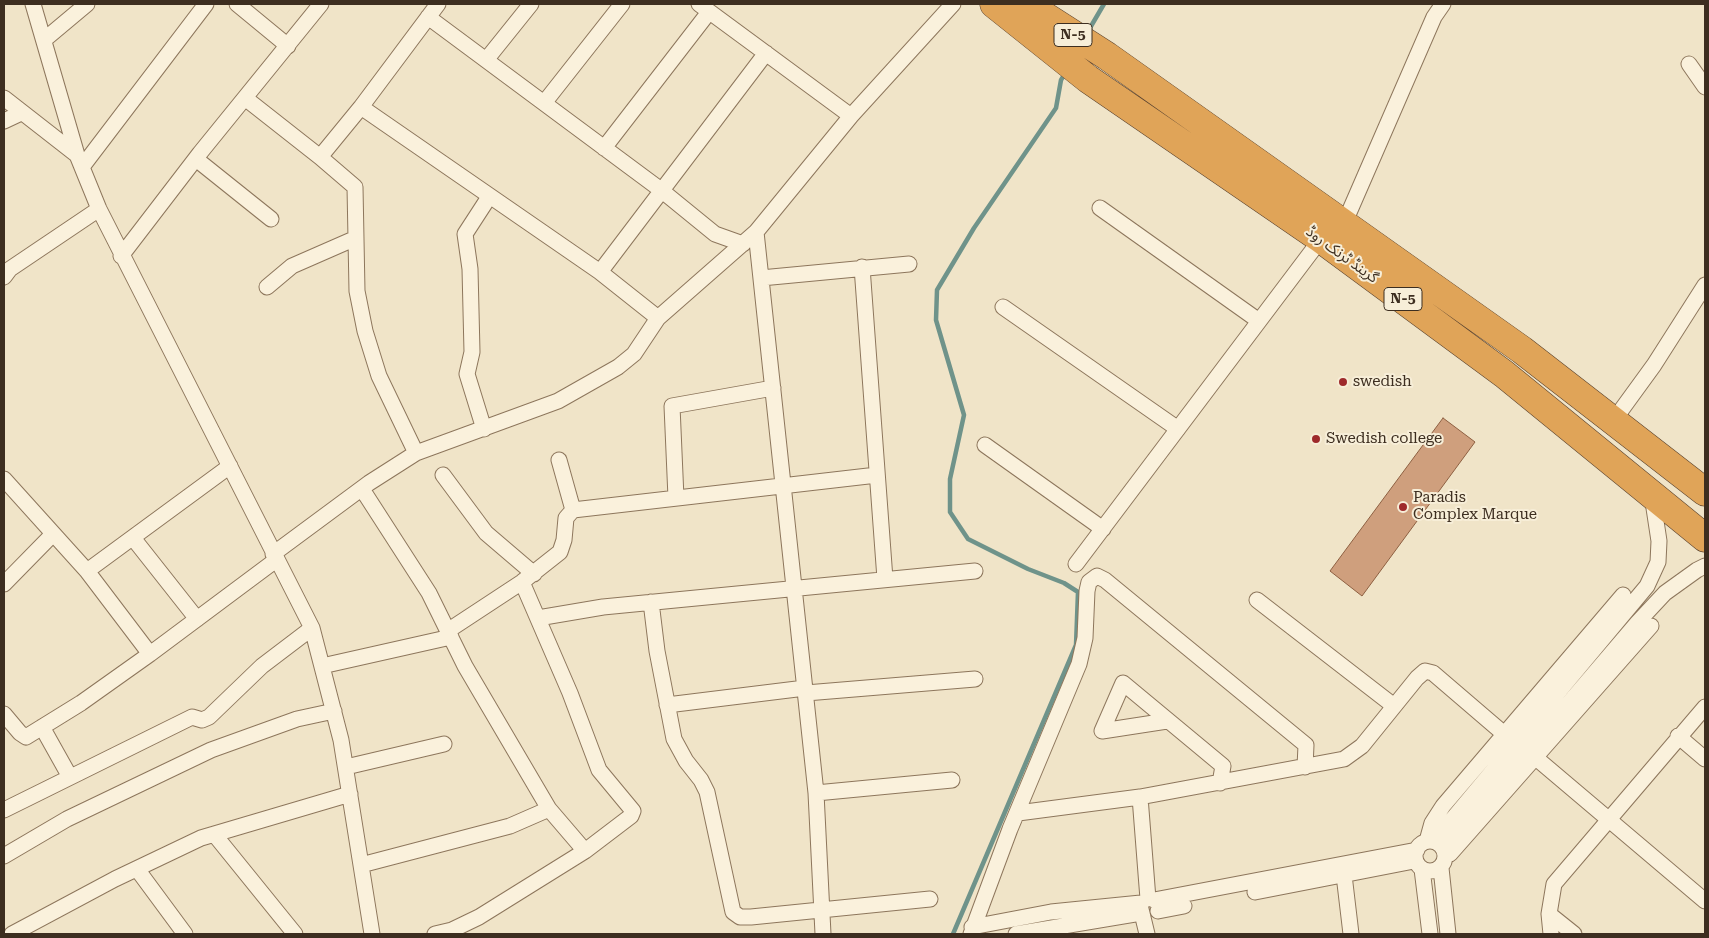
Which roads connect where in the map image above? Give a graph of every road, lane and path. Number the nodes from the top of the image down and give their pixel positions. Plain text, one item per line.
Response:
1 (33, 4) edge
2 (86, 4) edge
3 (206, 4) edge
4 (237, 4) edge
5 (321, 4) edge
6 (438, 4) edge
7 (531, 4) edge
8 (622, 4) edge
9 (953, 4) edge
10 (994, 4) edge
11 (1443, 4) edge
12 (704, 8) edge
13 (1031, 16) edge
14 (428, 17) junction
15 (44, 40) junction
16 (288, 46) junction
17 (766, 53) junction
18 (486, 60) junction
19 (1689, 64) dead end
20 (1705, 88) edge
21 (4, 98) edge
22 (245, 98) junction
23 (544, 103) junction
24 (361, 107) junction
25 (21, 113) junction
26 (851, 116) junction
27 (4, 121) edge
28 (604, 148) junction
29 (320, 157) junction
30 (196, 158) junction
31 (80, 161) junction
32 (661, 190) junction
33 (489, 197) junction
34 (99, 208) junction
35 (1100, 208) dead end
36 (271, 219) dead end
37 (1344, 224) junction
38 (756, 232) junction
39 (356, 238) junction
40 (1321, 239) junction
41 (743, 244) junction
42 (122, 256) junction
43 (909, 264) dead end
44 (862, 267) junction
45 (600, 272) junction
46 (4, 276) edge
47 (761, 278) junction
48 (1705, 285) edge
49 (267, 287) dead end
50 (1003, 306) dead end
51 (658, 318) junction
52 (1259, 321) junction
53 (1522, 350) junction
54 (1504, 374) junction
55 (773, 388) junction
56 (1614, 420) junction
57 (484, 429) junction
58 (1178, 429) junction
59 (986, 445) dead end
60 (416, 453) junction
61 (559, 460) dead end
62 (230, 466) junction
63 (443, 475) dead end
64 (877, 475) junction
65 (4, 479) edge
66 (785, 486) junction
67 (362, 489) junction
68 (1705, 492) edge
69 (1652, 494) junction
70 (676, 498) junction
71 (573, 510) junction
72 (1103, 529) junction
73 (53, 534) junction
74 (133, 538) junction
75 (1705, 538) edge
76 (275, 557) junction
77 (1076, 564) dead end
78 (1705, 566) edge
79 (87, 571) junction
80 (975, 571) dead end
81 (528, 578) junction
82 (885, 579) junction
83 (4, 584) edge
84 (795, 587) junction
85 (1623, 595) dead end
86 (1257, 600) dead end
87 (650, 602) junction
88 (538, 618) junction
89 (196, 620) junction
90 (1651, 626) dead end
91 (312, 628) junction
92 (450, 633) junction
93 (150, 654) junction
94 (322, 666) junction
95 (975, 679) dead end
96 (806, 691) junction
97 (668, 705) junction
98 (1394, 706) junction
99 (1705, 707) edge
100 (334, 710) junction
101 (4, 714) edge
102 (1167, 722) dead end
103 (42, 727) junction
104 (1503, 733) junction
105 (1678, 736) junction
106 (444, 744) dead end
107 (1536, 758) junction
108 (1705, 759) edge
109 (346, 767) junction
110 (1305, 767) junction
111 (70, 777) junction
112 (952, 780) dead end
113 (1220, 783) junction
114 (816, 793) junction
115 (350, 794) junction
116 (1140, 797) junction
117 (549, 809) junction
118 (4, 810) edge
119 (1018, 813) junction
120 (1608, 820) junction
121 (214, 834) junction
122 (585, 851) junction
123 (1431, 855) junction
124 (4, 856) edge
125 (361, 865) junction
126 (137, 869) junction
127 (1344, 875) junction
128 (930, 899) dead end
129 (1705, 901) edge
130 (1148, 908) junction
131 (821, 911) junction
132 (1051, 912) junction
133 (1548, 914) junction
134 (36, 929) edge
135 (972, 931) edge
136 (1056, 931) edge
137 (12, 934) edge
138 (185, 934) edge
139 (294, 934) edge
140 (372, 934) edge
141 (435, 934) edge
142 (823, 934) edge
143 (1016, 934) edge
144 (1147, 934) edge
145 (1156, 934) edge
146 (1351, 934) edge
147 (1430, 934) edge
148 (1448, 934) edge
149 (1551, 934) edge
150 (1574, 934) edge

1 - 15 street
2 - 15 street
3 - 31 street
4 - 16 street
5 - 16 street
6 - 14 street
7 - 18 street
8 - 23 street
9 - 26 street
10 - 13 highway, گرینڈ ٹرنک روڈ / N-5
11 - 37 street
12 - 17 street
12 - 28 street
13 - 37 highway, گرینڈ ٹرنک روڈ / N-5
13 - 40 highway, گرینڈ ٹرنک روڈ / N-5
14 - 18 street
14 - 24 street
15 - 31 street
16 - 22 street
17 - 26 street
17 - 32 street
18 - 23 street
19 - 20 street
21 - 25 street
22 - 29 street
22 - 30 street
23 - 28 street
24 - 29 street
24 - 33 street
25 - 27 street
25 - 31 street
26 - 38 street
28 - 32 street
29 - 39 street
30 - 36 street
30 - 42 street
31 - 34 street
32 - 41 street
32 - 45 street
33 - 45 street
33 - 57 street
34 - 42 street
34 - 46 street
35 - 52 street
37 - 53 highway, گرینڈ ٹرنک روڈ / N-5
38 - 41 street
38 - 47 street
39 - 49 street
39 - 60 street
40 - 52 street
40 - 54 highway, گرینڈ ٹرنک روڈ / N-5
41 - 51 street
42 - 62 street
43 - 44 street
44 - 47 street
44 - 64 street
45 - 51 street
47 - 55 street
48 - 56 street
50 - 58 street
51 - 57 street
52 - 58 street
53 - 54 highway
53 - 56 highway, گرینڈ ٹرنک روڈ / N-5
54 - 69 highway, گرینڈ ٹرنک روڈ / N-5
55 - 66 street
55 - 70 street
56 - 68 highway, گرینڈ ٹرنک روڈ / N-5
57 - 60 street
58 - 72 street
59 - 72 street
60 - 67 street
61 - 71 street
62 - 74 street
62 - 76 street
63 - 81 street
64 - 66 street
64 - 82 street
65 - 73 street
66 - 70 street
66 - 84 street
67 - 76 street
67 - 92 street
69 - 75 highway, گرینڈ ٹرنک روڈ / N-5
69 - 123 street
70 - 71 street
71 - 81 street
72 - 77 street
73 - 79 street
73 - 83 street
74 - 79 street
74 - 89 street
76 - 89 street
76 - 91 street
78 - 123 street
79 - 93 street
80 - 82 street
81 - 88 street
81 - 92 street
82 - 84 street
84 - 87 street
84 - 96 street
85 - 104 street
86 - 98 street
87 - 88 street
87 - 97 street
88 - 122 street
89 - 93 street
90 - 107 street
91 - 94 street
91 - 111 street
92 - 94 street
92 - 117 street
93 - 103 street
94 - 100 street
95 - 96 street
96 - 97 street
96 - 114 street
97 - 131 street
98 - 104 street
98 - 110 street
99 - 105 street
100 - 109 street
100 - 124 street
101 - 103 street
102 - 113 street
103 - 111 street
104 - 123 street
105 - 108 street
105 - 120 street
106 - 109 street
107 - 120 street
107 - 123 street
109 - 115 street
110 - 113 street
110 - 119 street
111 - 118 street
112 - 114 street
113 - 116 street
114 - 131 street
115 - 121 street
115 - 125 street
116 - 119 street
116 - 130 street
117 - 122 street
117 - 125 street
119 - 135 street
120 - 129 street
120 - 133 street
121 - 126 street
121 - 139 street
122 - 141 street
123 - 127 street
123 - 130 street
123 - 147 street
123 - 148 street
125 - 140 street
126 - 134 street
126 - 138 street
127 - 130 street
127 - 146 street
128 - 131 street
130 - 132 street
130 - 136 street
130 - 144 street
130 - 145 street
131 - 142 street
132 - 135 street
132 - 136 street
133 - 149 street
133 - 150 street
134 - 137 street
136 - 143 street

